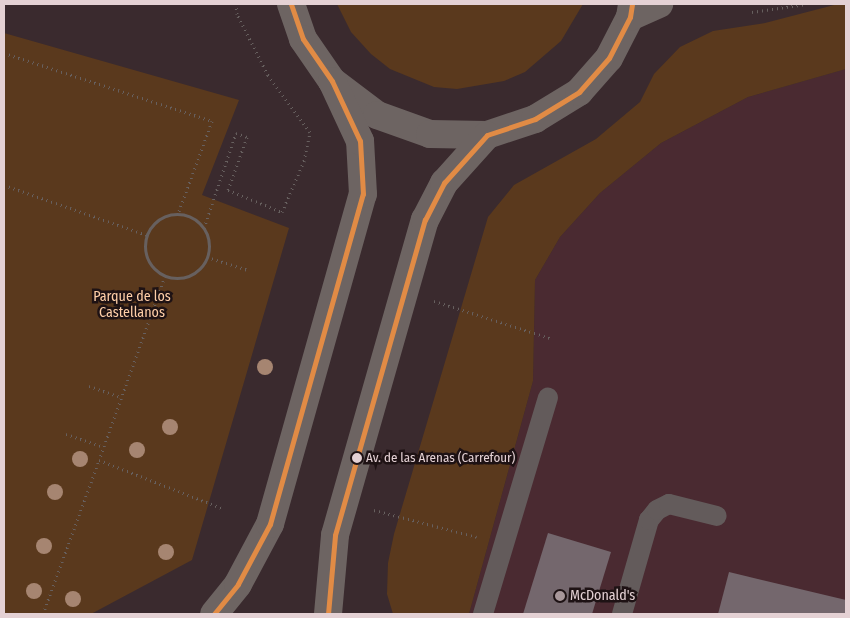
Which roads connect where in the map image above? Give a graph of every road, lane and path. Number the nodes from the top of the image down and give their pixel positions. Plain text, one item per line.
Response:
1 (236, 4) edge
2 (291, 4) edge
3 (659, 4) edge
4 (806, 4) edge
5 (631, 10) edge
6 (752, 12) dead end
7 (4, 53) edge
8 (332, 81) junction
9 (486, 135) junction
10 (4, 185) edge
11 (178, 214) junction
12 (204, 228) junction
13 (148, 235) junction
14 (207, 257) junction
15 (248, 270) dead end
16 (165, 276) junction
17 (405, 291) junction
18 (550, 338) dead end
19 (89, 386) dead end
20 (121, 397) junction
21 (548, 398) dead end
22 (66, 434) dead end
23 (103, 447) junction
24 (99, 460) junction
25 (345, 502) junction
26 (224, 509) dead end
27 (718, 516) dead end
28 (503, 544) junction
29 (43, 614) edge
30 (214, 614) edge
31 (328, 614) edge
32 (483, 614) edge
33 (622, 614) edge

1 - 12 path
2 - 8 highway
3 - 5 highway
4 - 6 path
5 - 9 highway
7 - 11 path
8 - 9 highway
8 - 30 highway
9 - 17 highway
10 - 13 path
11 - 12 path
11 - 13 path
12 - 14 path
13 - 16 path
14 - 15 path
14 - 16 path
16 - 20 path
17 - 18 path
17 - 25 highway
19 - 20 path
20 - 23 path
21 - 28 lane
22 - 23 path
23 - 24 path
24 - 26 path
24 - 29 path
25 - 28 path
25 - 31 highway
27 - 33 lane
28 - 32 lane

